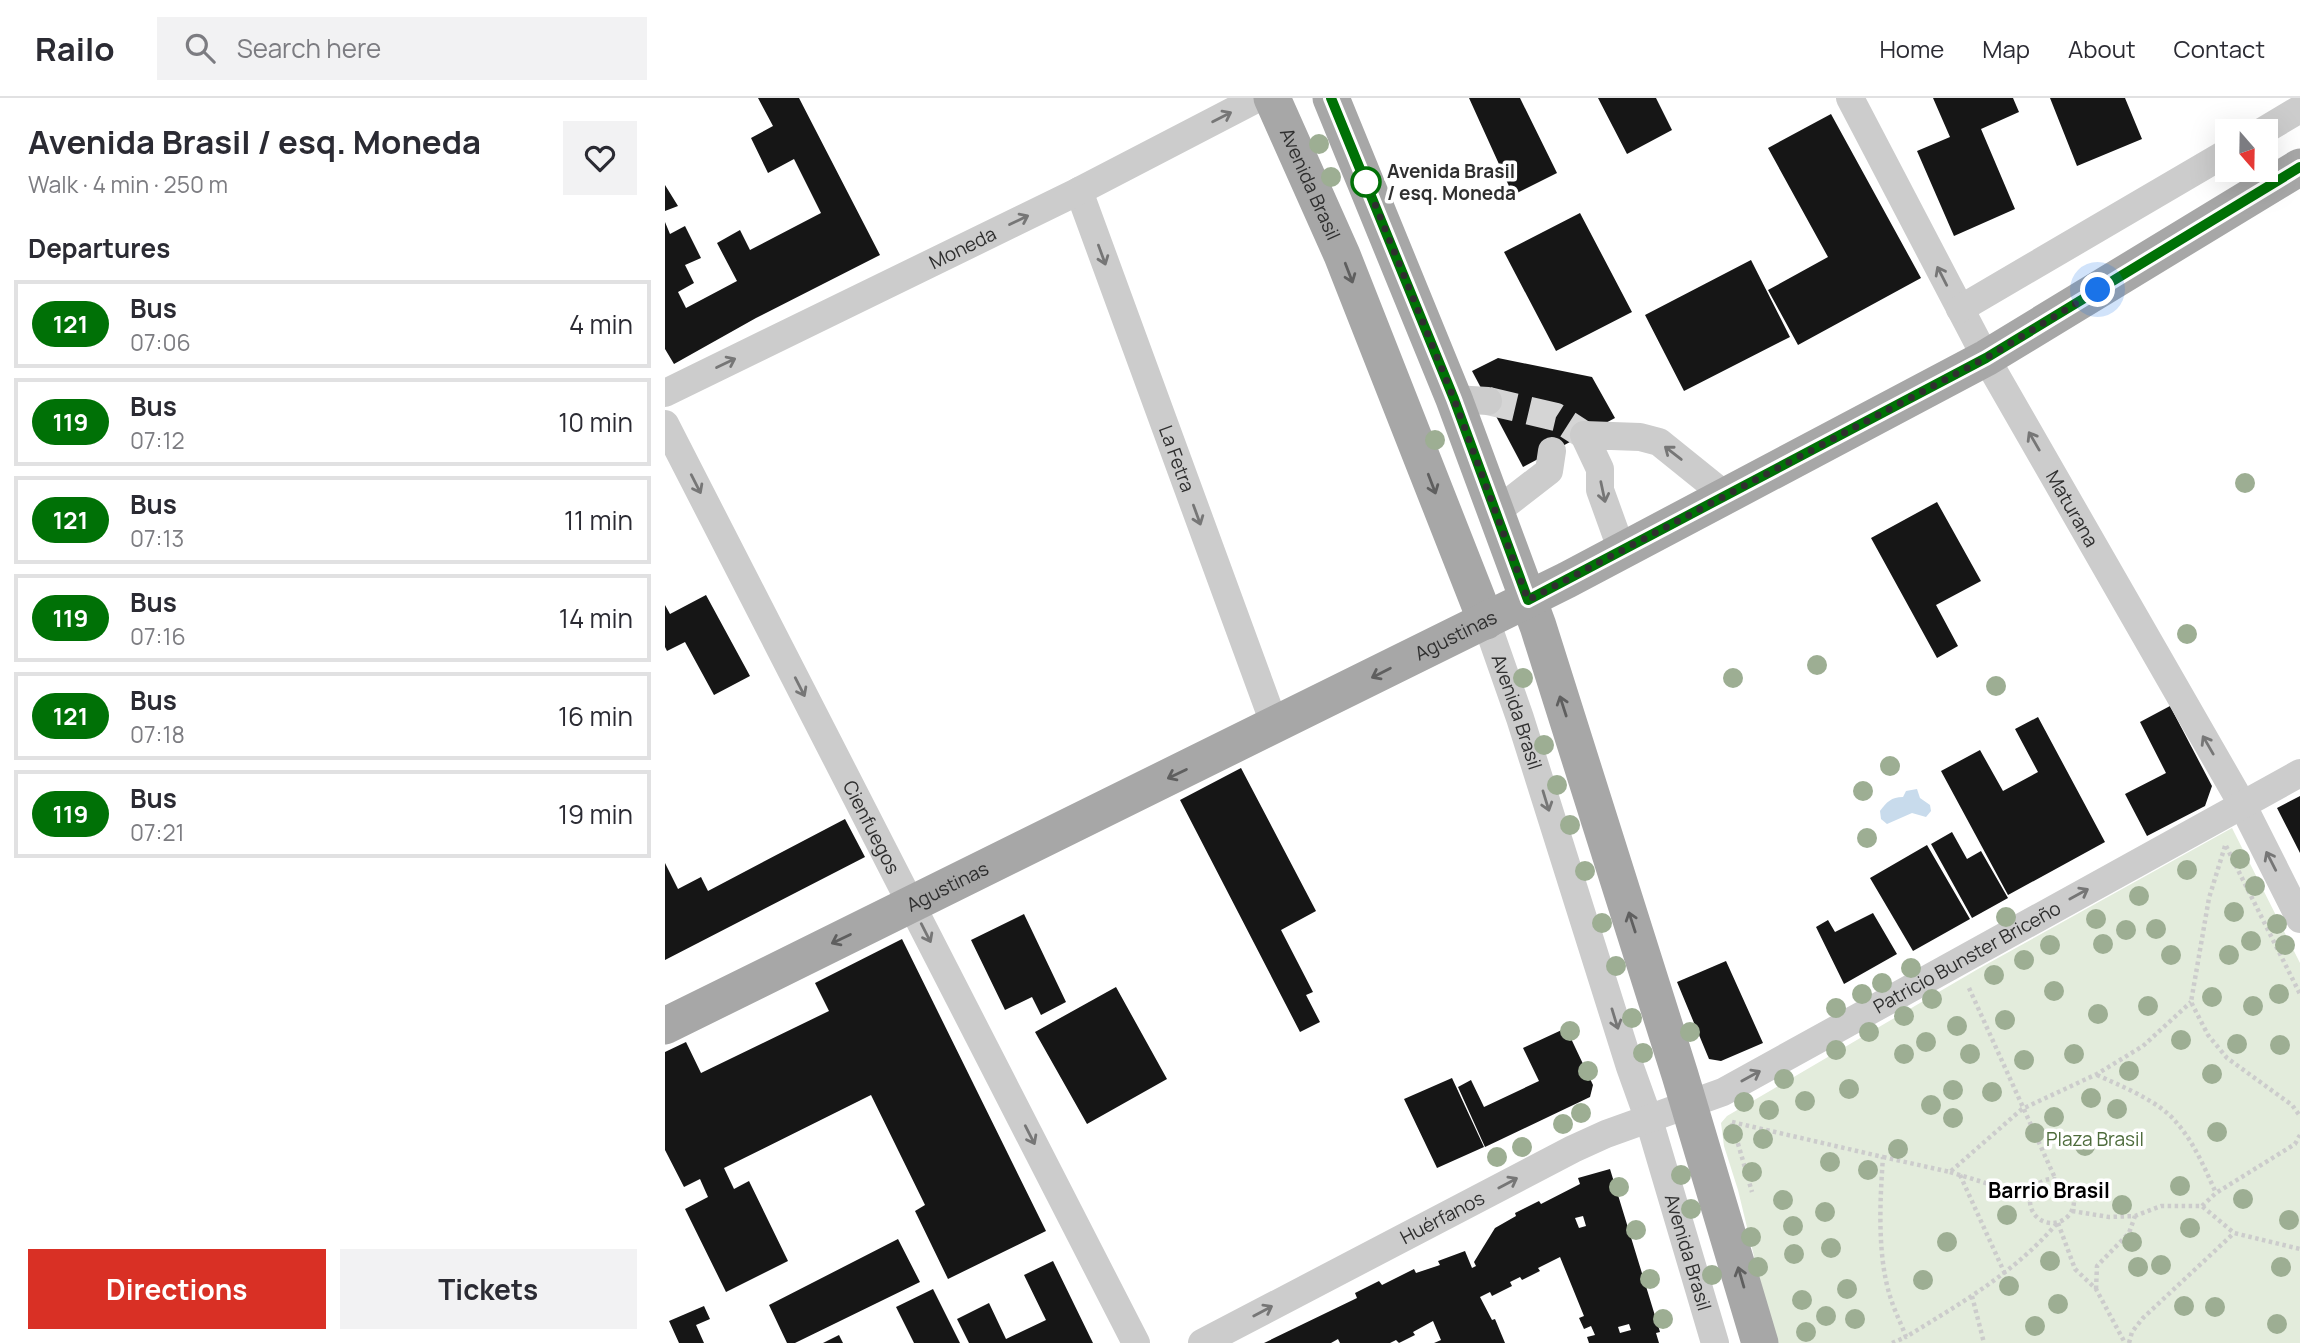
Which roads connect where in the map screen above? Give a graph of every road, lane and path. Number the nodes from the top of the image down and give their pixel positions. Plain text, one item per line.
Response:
1 (1258, 98) edge
2 (1272, 98) edge
3 (1331, 98) edge
4 (1850, 98) edge
5 (2300, 110) edge
6 (2279, 122) edge
7 (2215, 160) edge
8 (2300, 167) edge
9 (1079, 191) junction
10 (1960, 309) junction
11 (1986, 358) junction
12 (665, 393) edge
13 (665, 424) edge
14 (1552, 452) dead end
15 (1726, 496) junction
16 (1496, 512) junction
17 (1622, 551) junction
18 (1528, 600) junction
19 (1486, 621) junction
20 (1275, 726) junction
21 (2300, 773) edge
22 (2242, 804) junction
23 (2226, 845) junction
24 (2214, 851) dead end
25 (912, 904) junction
26 (2300, 919) edge
27 (1967, 984) dead end
28 (2300, 994) edge
29 (2191, 1002) junction
30 (665, 1026) edge
31 (2097, 1074) junction
32 (1689, 1104) junction
33 (2022, 1109) junction
34 (1743, 1115) dead end
35 (2300, 1116) edge
36 (1649, 1119) junction
37 (2300, 1135) edge
38 (1883, 1157) junction
39 (1949, 1171) junction
40 (1960, 1175) junction
41 (2055, 1178) junction
42 (2032, 1191) junction
43 (2216, 1193) junction
44 (2202, 1206) junction
45 (2072, 1211) junction
46 (2135, 1216) junction
47 (2058, 1222) junction
48 (2234, 1233) junction
49 (2300, 1249) edge
50 (2005, 1274) junction
51 (2096, 1289) junction
52 (1972, 1296) junction
53 (1906, 1337) junction
54 (1136, 1343) edge
55 (1202, 1343) edge
56 (1715, 1343) edge
57 (1761, 1343) edge
58 (1892, 1343) edge
59 (1984, 1343) edge
60 (2127, 1343) edge

9 -> 1 street, Moneda
2 -> 19 main road, Avenida Brasil
3 - 16 main road
10 -> 4 street, Maturana
5 - 6 street
7 - 10 street
8 - 11 main road, Agustinas
12 -> 9 street, Moneda
9 -> 20 street, La Fetra
10 - 11 street, Maturana
11 - 15 main road, Agustinas
22 -> 11 street, Maturana
13 -> 25 street, Cienfuegos
14 - 16 street
15 - 17 main road, Agustinas
15 -> 17 street
16 - 18 main road
17 - 18 main road, Agustinas
18 - 19 main road, Agustinas
32 -> 18 main road
19 -> 20 main road, Agustinas
19 -> 36 street, Avenida Brasil
20 -> 25 main road, Agustinas
21 - 22 street
26 -> 22 street, Maturana
32 -> 22 street, Patricio Bunster Briceño
23 - 24 path
23 - 28 path
23 - 29 path
25 -> 30 main road, Agustinas
25 -> 54 street, Cienfuegos
27 - 33 path
29 - 31 path
29 - 35 path
31 - 33 path
31 - 43 path
32 - 36 street, Huérfanos
57 -> 32 main road
33 - 39 path
33 - 41 path
34 - 38 path
55 -> 36 street, Huérfanos
36 - 56 street, Avenida Brasil
37 - 43 path
38 - 39 path
38 - 53 path
39 - 40 path
40 - 42 path
40 - 50 path
41 - 42 path
41 - 45 path
42 - 47 path
43 - 44 path
44 - 46 path
44 - 48 path
45 - 46 path
45 - 47 path
46 - 51 path
47 - 50 path
47 - 51 path
48 - 49 path
48 - 60 path
50 - 52 path
51 - 60 path
52 - 53 path
52 - 59 path
53 - 58 path

